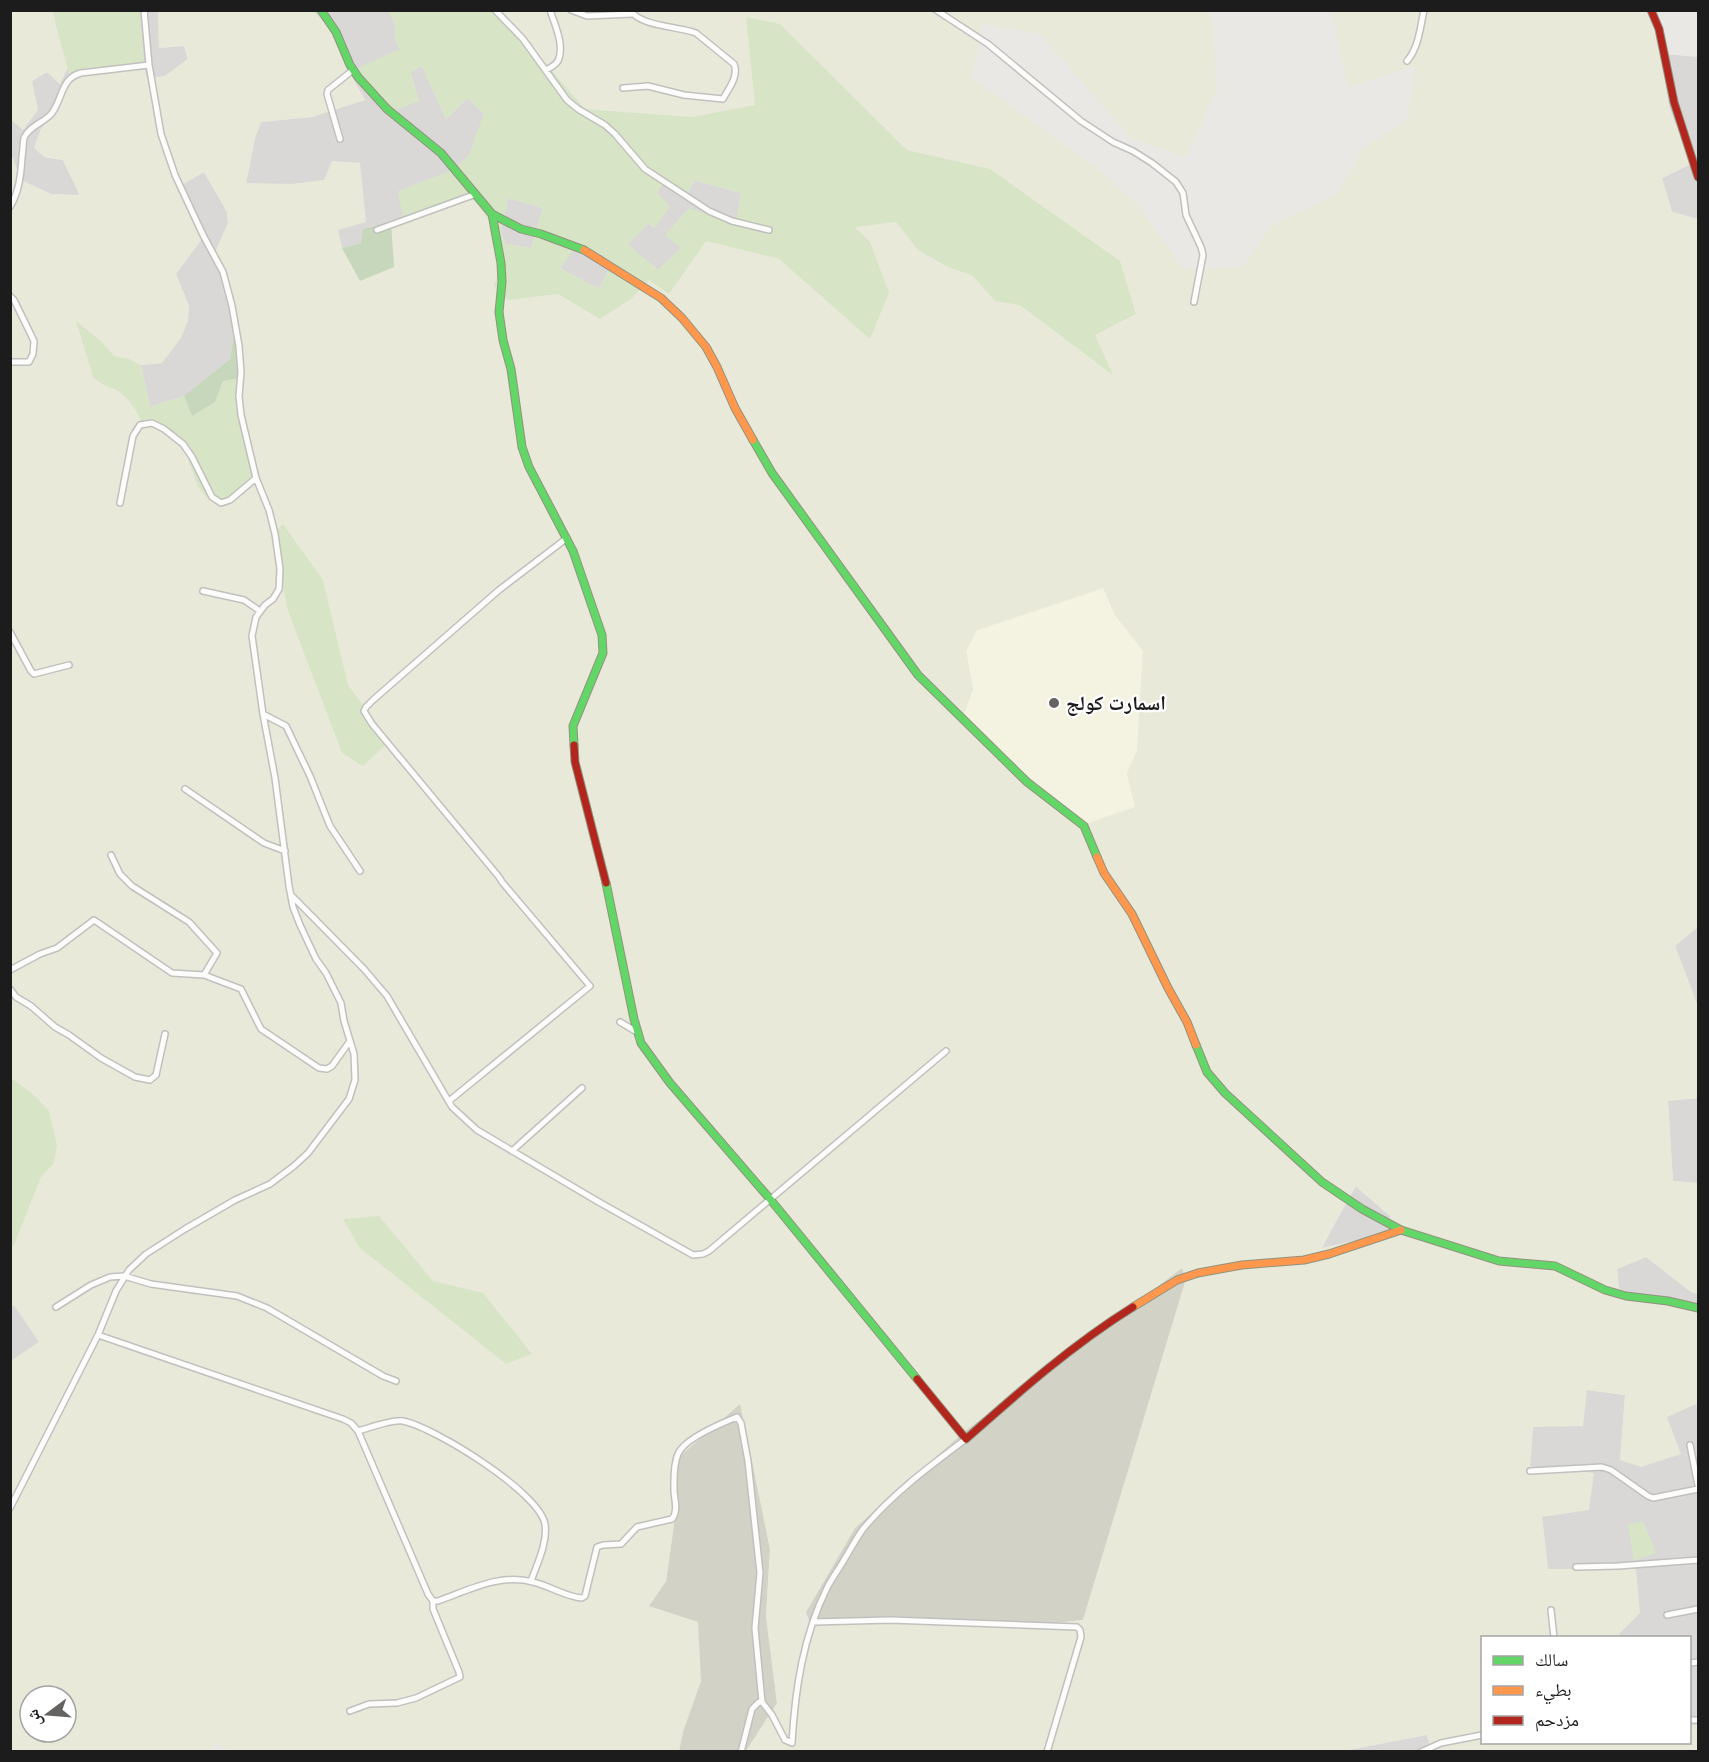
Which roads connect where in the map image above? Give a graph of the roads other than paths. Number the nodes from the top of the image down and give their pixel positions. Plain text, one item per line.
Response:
1 (144, 10) edge
2 (321, 10) edge
3 (495, 10) edge
4 (550, 10) edge
5 (571, 10) edge
6 (936, 10) edge
7 (1424, 10) edge
8 (1651, 10) edge
9 (631, 12) edge
10 (1407, 61) dead end
11 (149, 65) junction
12 (353, 70) junction
13 (546, 70) junction
14 (623, 88) dead end
15 (340, 140) dead end
16 (1698, 177) edge
17 (476, 194) junction
18 (10, 207) edge
19 (492, 214) junction
20 (377, 230) dead end
21 (769, 230) dead end
22 (10, 296) edge
23 (1194, 302) dead end
24 (10, 362) edge
25 (256, 478) junction
26 (120, 503) dead end
27 (567, 538) junction
28 (203, 591) dead end
29 (260, 611) junction
30 (10, 632) edge
31 (69, 665) dead end
32 (263, 714) junction
33 (185, 789) dead end
34 (285, 851) junction
35 (111, 855) dead end
36 (360, 871) dead end
37 (291, 895) junction
38 (10, 970) edge
39 (204, 975) junction
40 (10, 989) edge
41 (620, 1022) dead end
42 (637, 1032) junction
43 (165, 1034) dead end
44 (350, 1041) junction
45 (946, 1052) dead end
46 (582, 1088) dead end
47 (449, 1101) junction
48 (512, 1151) junction
49 (770, 1199) junction
50 (1401, 1230) junction
51 (124, 1276) junction
52 (56, 1308) dead end
53 (1698, 1308) edge
54 (98, 1335) junction
55 (396, 1380) dead end
56 (358, 1431) junction
57 (966, 1439) junction
58 (1690, 1445) dead end
59 (1530, 1471) dead end
60 (1698, 1487) edge
61 (10, 1508) edge
62 (1698, 1560) edge
63 (1576, 1567) dead end
64 (531, 1581) junction
65 (433, 1601) junction
66 (1698, 1609) edge
67 (1551, 1610) dead end
68 (1667, 1615) dead end
69 (813, 1622) junction
70 (1554, 1636) edge
71 (762, 1702) junction
72 (350, 1712) dead end
73 (1481, 1735) edge
74 (792, 1743) junction
75 (741, 1752) edge
76 (792, 1752) edge
77 (1047, 1752) edge
78 (1421, 1752) edge

1 - 11 street
2 - 12 street
3 - 13 street
4 - 13 street
5 - 9 street
6 - 23 street
7 - 10 street
8 - 16 street
9 - 14 street
11 - 18 street
11 - 25 street
12 - 15 street
12 - 17 street
13 - 21 street
17 - 19 street
17 - 20 street
19 - 27 street
19 - 50 street
22 - 24 street
25 - 26 street
25 - 29 street
27 - 42 street
27 - 47 street
28 - 29 street
29 - 32 street
30 - 31 street
32 - 34 street
32 - 36 street
33 - 34 street
34 - 37 street
35 - 39 street
37 - 44 street
37 - 47 street
38 - 39 street
39 - 44 street
40 - 43 street
41 - 42 street
42 - 49 street
44 - 51 street
45 - 49 street
46 - 48 street
47 - 48 street
48 - 49 street
49 - 57 street
50 - 53 street
50 - 57 street
51 - 52 street
51 - 54 street
51 - 55 street
54 - 56 street
54 - 61 street
56 - 64 street
56 - 65 street
57 - 69 street
58 - 60 street
59 - 60 street
62 - 63 street
64 - 65 street
64 - 71 street
65 - 72 street
66 - 68 street
67 - 70 street
69 - 74 street
69 - 77 street
71 - 74 street
71 - 75 street
73 - 78 street
74 - 76 street

